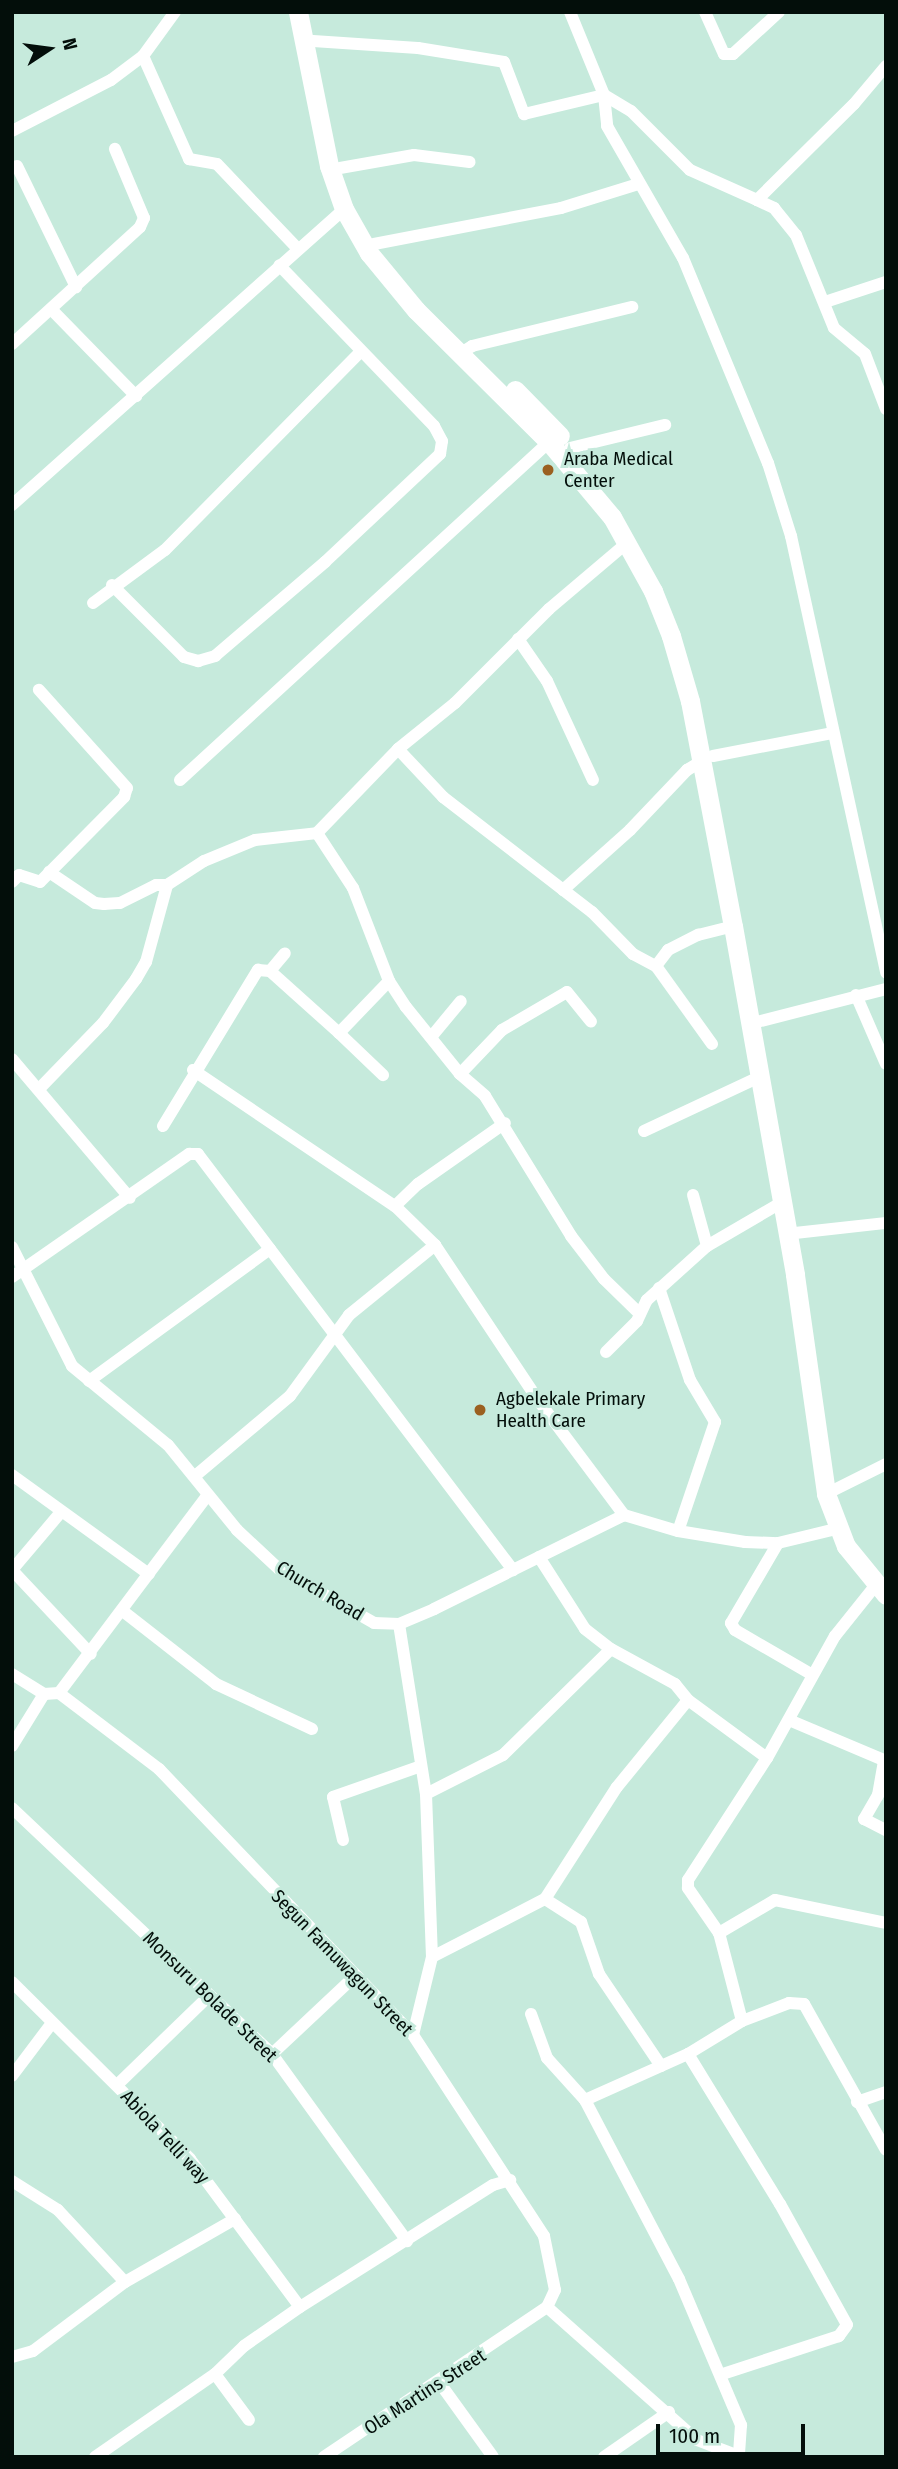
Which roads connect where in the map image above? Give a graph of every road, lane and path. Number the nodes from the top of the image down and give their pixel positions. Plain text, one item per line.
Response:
1 (175, 12) edge
2 (298, 12) edge
3 (309, 12) edge
4 (570, 12) edge
5 (705, 12) edge
6 (779, 12) edge
7 (313, 41) junction
8 (143, 56) junction
9 (886, 66) edge
10 (604, 94) junction
11 (12, 131) edge
12 (115, 149) dead end
13 (470, 162) dead end
14 (18, 166) dead end
15 (340, 168) junction
16 (638, 184) junction
17 (757, 200) junction
18 (344, 209) junction
19 (374, 244) junction
20 (298, 249) junction
21 (279, 265) junction
22 (886, 282) edge
23 (76, 287) junction
24 (825, 302) junction
25 (632, 307) dead end
26 (51, 309) junction
27 (12, 344) edge
28 (466, 349) junction
29 (361, 351) junction
30 (136, 396) junction
31 (886, 409) edge
32 (665, 425) dead end
33 (549, 442) junction
34 (570, 448) junction
35 (12, 505) edge
36 (628, 542) junction
37 (112, 585) junction
38 (93, 603) dead end
39 (519, 639) junction
40 (39, 690) dead end
41 (832, 733) junction
42 (398, 750) junction
43 (707, 759) junction
44 (180, 780) dead end
45 (593, 780) dead end
46 (317, 834) junction
47 (50, 872) junction
48 (14, 875) edge
49 (167, 885) junction
50 (563, 890) junction
51 (733, 926) junction
52 (285, 953) dead end
53 (656, 966) junction
54 (270, 971) junction
55 (886, 973) edge
56 (389, 981) junction
57 (886, 989) edge
58 (856, 995) junction
59 (461, 1001) dead end
60 (754, 1022) junction
61 (592, 1023) dead end
62 (339, 1033) junction
63 (432, 1036) junction
64 (712, 1044) dead end
65 (12, 1059) edge
66 (886, 1064) edge
67 (193, 1070) junction
68 (460, 1073) junction
69 (383, 1075) dead end
70 (757, 1077) junction
71 (38, 1089) junction
72 (505, 1123) junction
73 (163, 1126) dead end
74 (644, 1131) dead end
75 (693, 1195) dead end
76 (130, 1198) junction
77 (779, 1204) junction
78 (395, 1206) junction
79 (886, 1223) edge
80 (795, 1233) junction
81 (435, 1245) junction
82 (707, 1246) junction
83 (12, 1247) edge
84 (270, 1249) junction
85 (25, 1270) junction
86 (12, 1277) edge
87 (659, 1288) junction
88 (640, 1314) junction
89 (338, 1336) junction
90 (606, 1352) dead end
91 (89, 1381) junction
92 (886, 1464) edge
93 (12, 1475) edge
94 (195, 1476) junction
95 (834, 1490) junction
96 (207, 1496) junction
97 (61, 1512) junction
98 (624, 1515) junction
99 (836, 1530) junction
100 (678, 1531) junction
101 (778, 1544) junction
102 (539, 1557) junction
103 (12, 1570) edge
104 (513, 1570) junction
105 (149, 1574) junction
106 (882, 1588) edge
107 (124, 1612) junction
108 (399, 1624) junction
109 (611, 1649) junction
110 (91, 1654) junction
111 (12, 1674) edge
112 (811, 1674) junction
113 (44, 1693) junction
114 (59, 1693) junction
115 (688, 1700) junction
116 (789, 1720) junction
117 (312, 1730) dead end
118 (12, 1746) edge
119 (767, 1758) junction
120 (885, 1761) edge
121 (418, 1767) junction
122 (426, 1794) junction
123 (882, 1796) edge
124 (12, 1808) edge
125 (886, 1830) edge
126 (344, 1840) dead end
127 (545, 1899) junction
128 (886, 1923) edge
129 (719, 1933) junction
130 (432, 1957) junction
131 (355, 1976) junction
132 (12, 1982) edge
133 (210, 1995) junction
134 (531, 2014) dead end
135 (742, 2021) junction
136 (52, 2023) junction
137 (413, 2035) junction
138 (272, 2054) junction
139 (688, 2054) junction
140 (661, 2066) junction
141 (12, 2076) edge
142 (117, 2085) junction
143 (886, 2092) edge
144 (585, 2100) junction
145 (857, 2102) junction
146 (886, 2150) edge
147 (510, 2180) junction
148 (12, 2181) edge
149 (236, 2219) junction
150 (407, 2241) junction
151 (125, 2282) junction
152 (300, 2307) junction
153 (547, 2307) junction
154 (12, 2357) edge
155 (215, 2374) junction
156 (723, 2374) junction
157 (439, 2382) junction
158 (670, 2412) junction
159 (249, 2420) dead end
160 (333, 2455) edge
161 (739, 2456) edge
162 (95, 2457) edge
163 (493, 2457) edge
164 (604, 2457) edge

1 - 8 street
2 - 18 main road
3 - 7 main road
4 - 10 street
5 - 6 street
7 - 10 street
7 - 15 main road
8 - 11 street
8 - 20 street
9 - 17 street
10 - 16 street
10 - 17 street
12 - 23 street
13 - 15 street
14 - 23 street
15 - 19 main road
16 - 19 street
16 - 41 street
17 - 24 street
18 - 20 street
18 - 28 main road
19 - 28 main road
20 - 21 street
21 - 29 street
21 - 30 street
22 - 24 street
23 - 26 street
24 - 31 street
25 - 28 street
26 - 27 street
26 - 30 street
28 - 33 main road
28 - 34 main road
29 - 37 street
29 - 37 street
30 - 35 street
32 - 34 street
33 - 36 main road
33 - 44 street
34 - 43 main road
36 - 39 street
36 - 43 main road
37 - 38 street
39 - 42 street
39 - 45 street
40 - 47 street
41 - 43 street
41 - 55 street
42 - 46 street
42 - 50 street
43 - 50 street
43 - 51 main road
43 - 60 main road
46 - 49 street
46 - 56 street
47 - 48 street
47 - 49 street
49 - 71 street
50 - 53 street
51 - 53 street
51 - 60 main road
52 - 54 street
53 - 64 street
54 - 62 street
54 - 67 street
56 - 62 street
56 - 63 street
57 - 58 street
58 - 60 street
58 - 66 street
59 - 63 street
60 - 70 main road
60 - 80 main road
61 - 68 street
62 - 69 street
63 - 68 street
65 - 71 street
67 - 73 street
67 - 78 street
68 - 72 street
70 - 74 street
70 - 77 main road
71 - 76 street
72 - 78 street
72 - 88 street
75 - 82 street
76 - 84 street
76 - 85 street
77 - 82 street
77 - 99 main road
78 - 81 street
79 - 80 street
80 - 95 main road
81 - 89 street
81 - 98 street
82 - 87 street
83 - 85 street, Church Road
84 - 89 street
84 - 91 street
85 - 86 street
85 - 91 street, Church Road
87 - 88 street
87 - 100 street
88 - 90 street
89 - 94 street
89 - 104 street
91 - 94 street, Church Road
92 - 95 street
93 - 97 street
94 - 96 street, Church Road
95 - 106 main road
96 - 105 street
96 - 108 street, Church Road
97 - 103 street
97 - 105 street
98 - 100 street
98 - 102 street
99 - 101 street
99 - 106 main road
100 - 101 street
101 - 112 street
102 - 104 street
102 - 109 street
103 - 110 street
104 - 108 street
105 - 107 street
106 - 112 street
107 - 110 street
107 - 117 street
108 - 121 street
109 - 115 street
109 - 122 street
110 - 114 street
111 - 113 street
112 - 116 street
113 - 114 street
113 - 118 street
114 - 131 street, Segun Famuwagun Street
115 - 119 street
115 - 127 street
116 - 119 street
116 - 120 street
119 - 129 street
120 - 123 street
121 - 122 street
121 - 126 street
122 - 130 street
123 - 125 street
124 - 133 street, Monsuru Bolade Street
127 - 130 street
127 - 140 street
128 - 129 street
129 - 135 street
130 - 137 street
131 - 137 street, Segun Famuwagun Street
131 - 138 street
132 - 136 street, Abiola Telli way
133 - 138 street, Monsuru Bolade Street
133 - 142 street
134 - 144 street
135 - 139 street
135 - 145 street
136 - 141 street
136 - 142 street, Abiola Telli way
137 - 147 street, Segun Famuwagun Street
138 - 150 street, Monsuru Bolade Street
139 - 140 street
139 - 156 street
140 - 144 street
142 - 149 street, Abiola Telli way
143 - 145 street
144 - 156 street
145 - 146 street
147 - 150 street
147 - 153 street, Segun Famuwagun Street
148 - 151 street
149 - 151 street
149 - 152 street, Abiola Telli way
150 - 152 street
151 - 154 street
152 - 155 street
153 - 157 street, Ola Martins Street
153 - 158 street
155 - 159 street
155 - 162 street
156 - 161 street
157 - 160 street, Ola Martins Street
157 - 163 street
158 - 161 street
158 - 164 street

